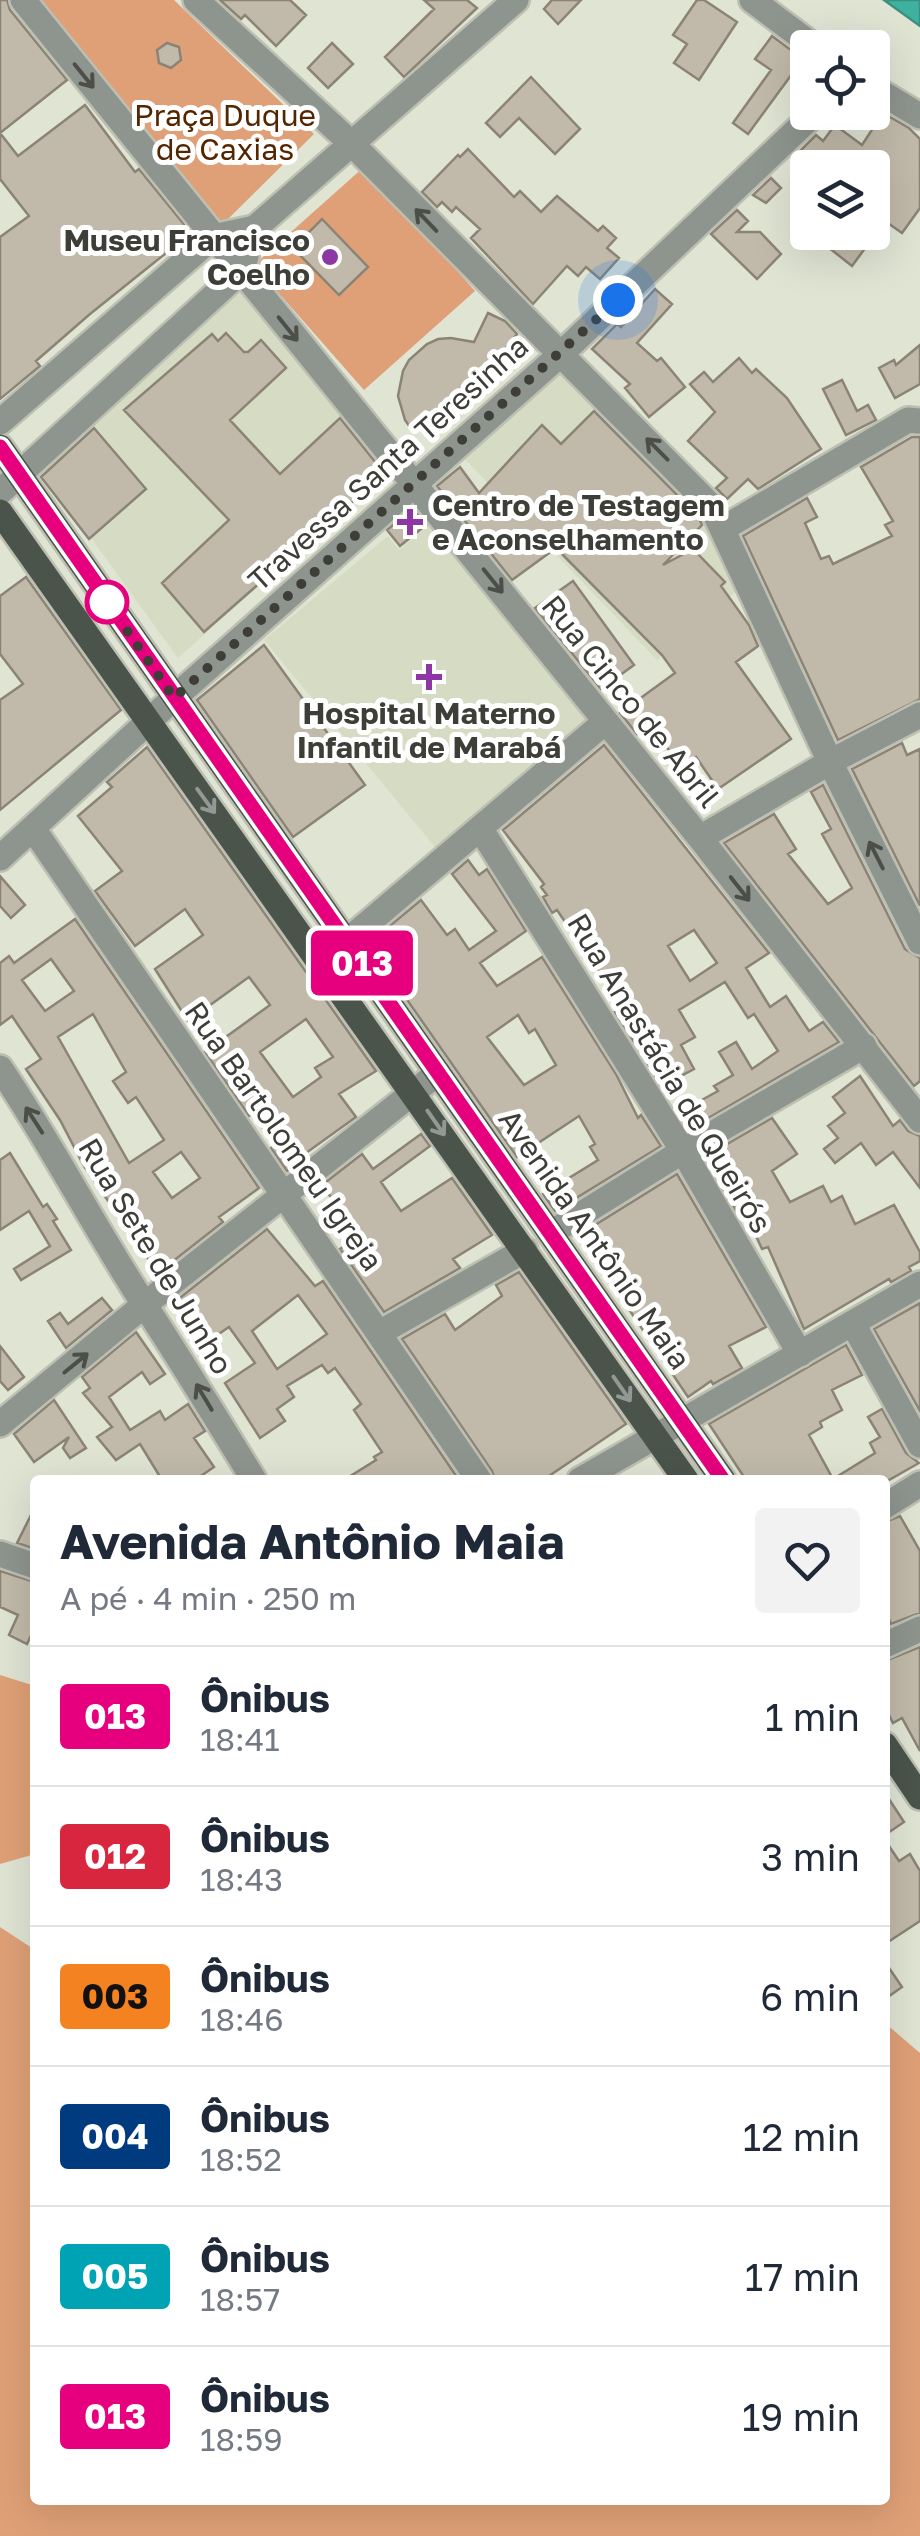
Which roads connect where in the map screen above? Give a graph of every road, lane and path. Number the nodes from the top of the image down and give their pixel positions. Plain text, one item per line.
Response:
1 (23, 0) edge
2 (196, 0) edge
3 (516, 0) edge
4 (752, 0) edge
5 (792, 30) edge
6 (890, 98) edge
7 (920, 116) edge
8 (797, 130) edge
9 (352, 144) junction
10 (255, 228) junction
11 (214, 238) junction
12 (241, 271) junction
13 (561, 354) junction
14 (914, 421) edge
15 (0, 422) edge
16 (0, 447) edge
17 (414, 482) junction
18 (10, 483) edge
19 (0, 512) edge
20 (724, 528) junction
21 (174, 698) junction
22 (920, 714) edge
23 (150, 722) junction
24 (605, 722) junction
25 (830, 762) junction
26 (480, 828) junction
27 (34, 830) junction
28 (700, 838) junction
29 (0, 858) edge
30 (347, 941) junction
31 (920, 942) edge
32 (864, 1046) junction
33 (0, 1068) edge
34 (438, 1073) junction
35 (414, 1092) junction
36 (920, 1120) edge
37 (683, 1151) junction
38 (284, 1195) junction
39 (551, 1233) junction
40 (525, 1250) junction
41 (920, 1284) edge
42 (144, 1305) junction
43 (854, 1324) junction
44 (380, 1332) junction
45 (800, 1354) junction
46 (682, 1419) junction
47 (0, 1424) edge
48 (654, 1435) junction
49 (920, 1445) edge
50 (251, 1475) edge
51 (476, 1475) edge
52 (588, 1475) edge
53 (682, 1475) edge
54 (720, 1475) edge
55 (920, 1484) edge
56 (890, 1503) edge
57 (0, 1554) edge
58 (30, 1564) edge
59 (920, 1629) edge
60 (890, 1643) edge
61 (890, 1753) edge
62 (920, 1797) edge

1 -> 11 street, Rua Cinco de Abril
2 - 9 street
3 - 9 street
4 - 5 street
6 - 7 street
8 - 13 street, Travessa Santa Teresinha
9 - 10 street
13 -> 9 street
10 - 11 street
10 - 12 street
11 - 12 street, Rua Cinco de Abril
11 - 15 street
12 -> 17 street, Rua Cinco de Abril
12 - 18 street
13 - 17 street, Travessa Santa Teresinha
20 -> 13 street
14 - 20 street
16 - 18 main road, Avenida Antônio Maia
17 - 21 street, Travessa Santa Teresinha
17 -> 24 street, Rua Cinco de Abril
18 - 21 main road, Avenida Antônio Maia
19 - 23 main road
20 - 25 street
21 - 23 street, Travessa Santa Teresinha
21 - 30 main road, Avenida Antônio Maia
22 - 25 street
23 - 27 street, Travessa Santa Teresinha
23 -> 35 main road
24 - 26 street
24 - 28 street, Rua Cinco de Abril
25 - 28 street
31 -> 25 street
26 - 30 street
26 - 37 street, Rua Anastácia de Queirós
27 - 29 street, Travessa Santa Teresinha
27 - 38 street, Rua Bartolomeu Igreja
28 -> 32 street, Rua Cinco de Abril
30 - 34 main road, Avenida Antônio Maia
32 - 36 street, Rua Cinco de Abril
32 - 37 street
42 -> 33 street, Rua Sete de Junho
34 - 35 street
34 - 39 main road, Avenida Antônio Maia
35 - 38 street
35 -> 40 main road
37 - 39 street
37 - 45 street, Rua Anastácia de Queirós
38 - 42 street
38 - 44 street, Rua Bartolomeu Igreja
39 - 46 main road, Avenida Antônio Maia
40 - 44 street
40 -> 48 main road
41 - 43 street
47 -> 42 street
50 -> 42 street, Rua Sete de Junho
43 - 45 street
43 - 49 street
44 - 51 street, Rua Bartolomeu Igreja
45 - 46 street
46 - 48 street
46 - 54 main road, Avenida Antônio Maia
48 - 52 street
48 - 53 main road
55 - 56 street
57 - 58 street
59 - 60 street
61 - 62 main road

